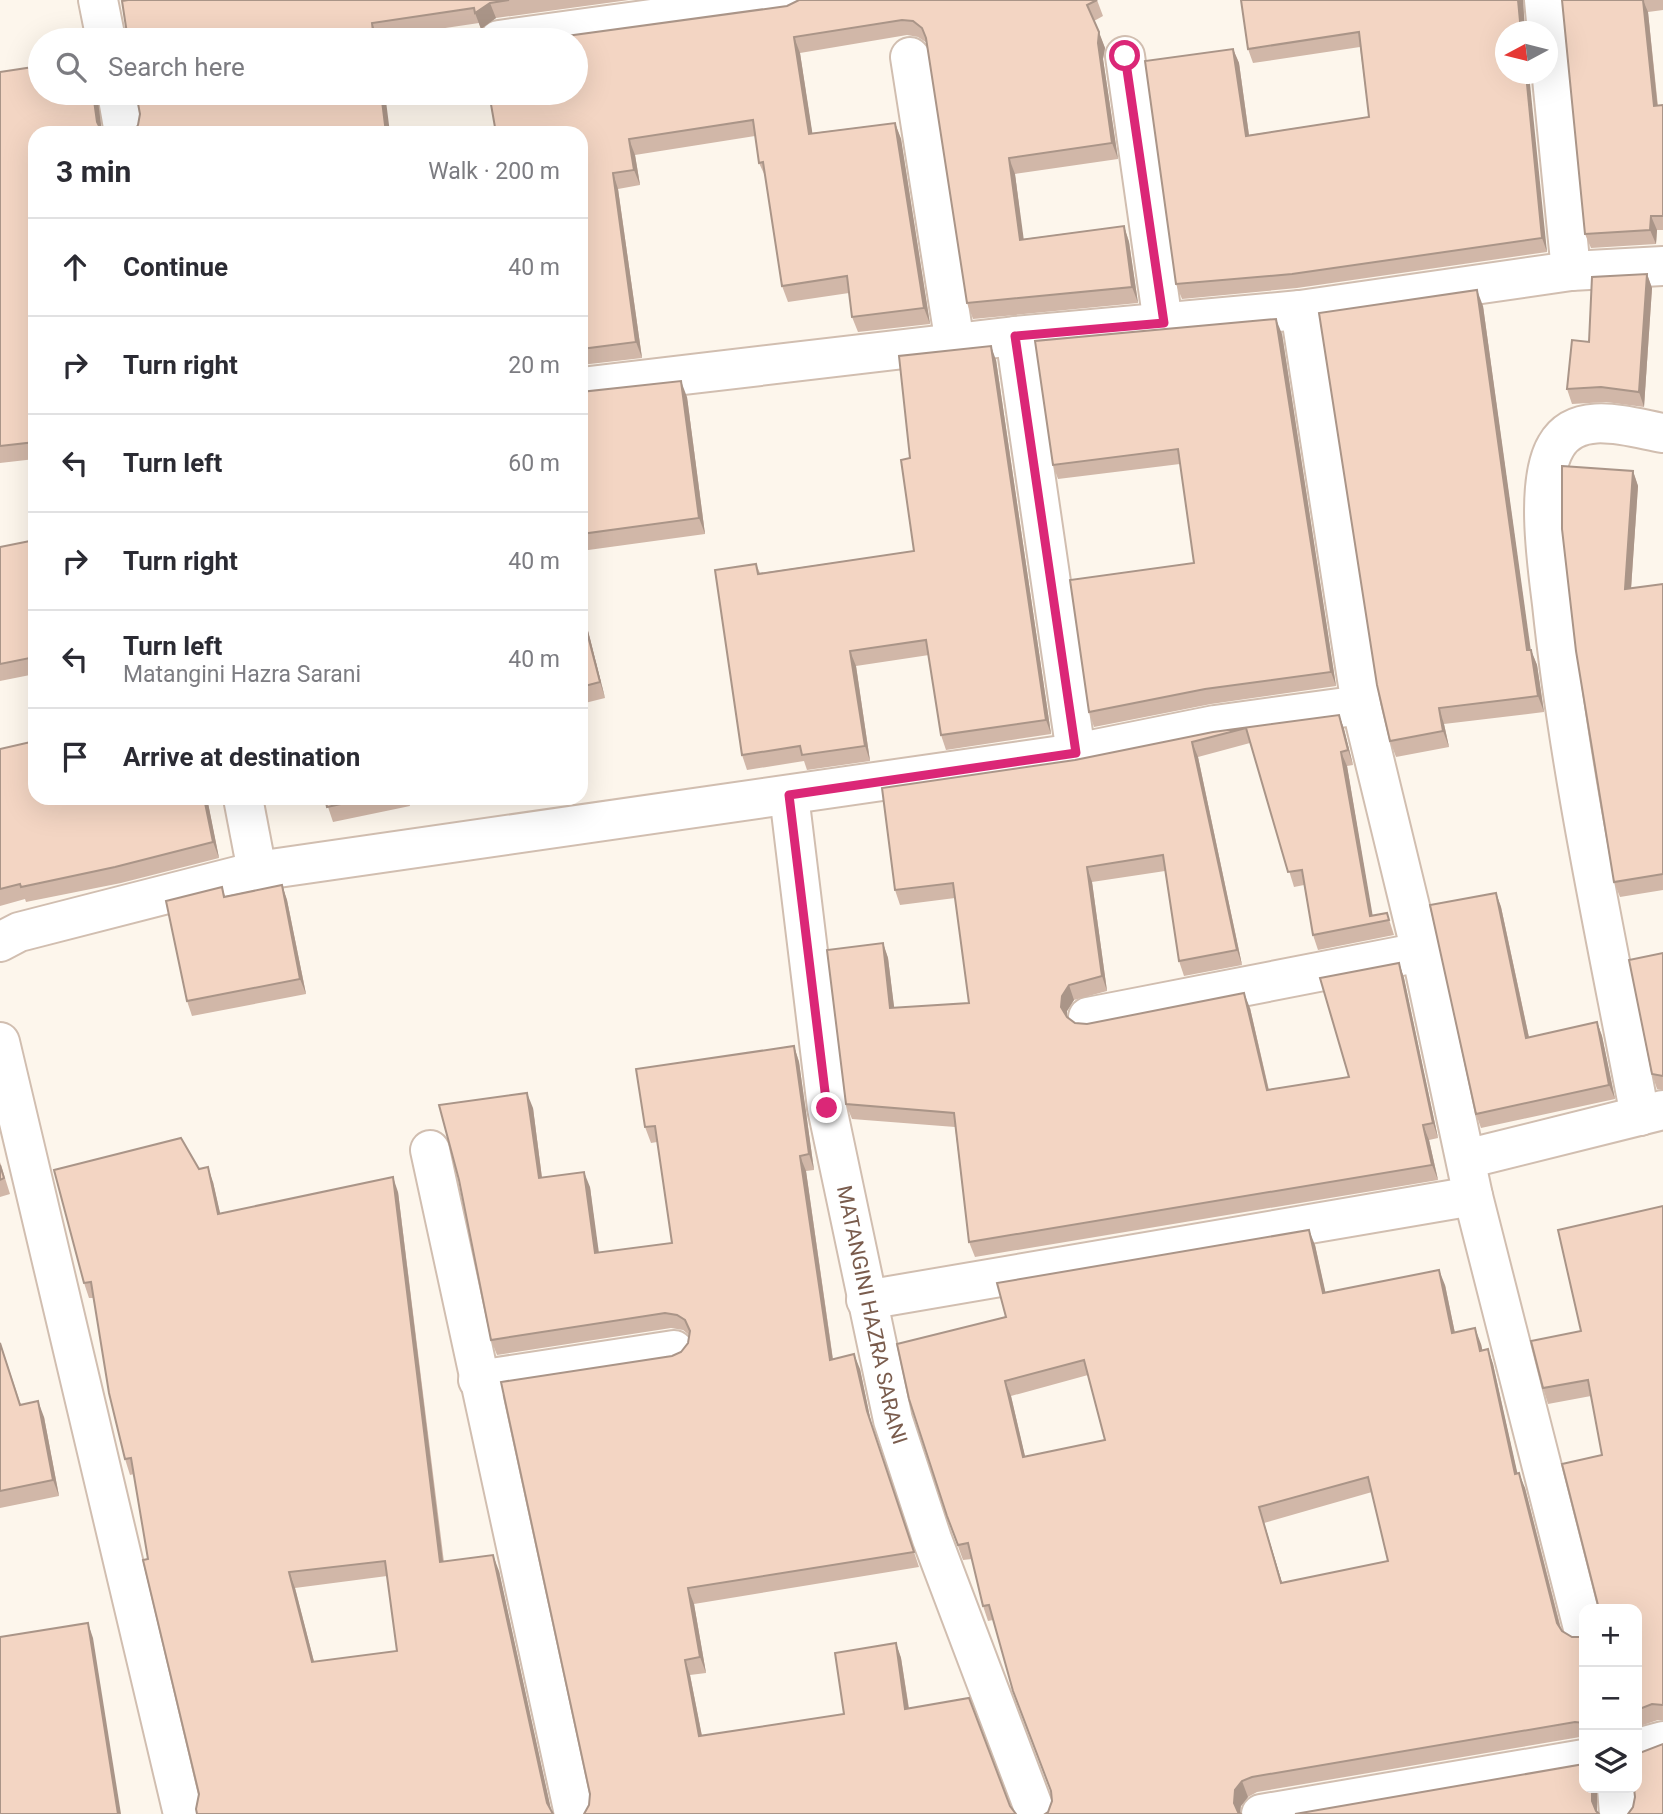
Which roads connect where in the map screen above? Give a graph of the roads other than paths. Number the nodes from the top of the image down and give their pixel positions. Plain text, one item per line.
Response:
1 (98, 0) edge
2 (1544, 0) edge
3 (790, 1) edge
4 (1546, 21) edge
5 (104, 28) edge
6 (588, 28) edge
7 (1125, 56) dead end
8 (910, 57) dead end
9 (1553, 84) edge
10 (119, 105) edge
11 (123, 126) edge
12 (1663, 266) edge
13 (1571, 271) junction
14 (1300, 310) junction
15 (1164, 323) junction
16 (1015, 336) junction
17 (954, 344) junction
18 (588, 386) edge
19 (1663, 433) edge
20 (1361, 705) junction
21 (1076, 753) junction
22 (789, 795) junction
23 (244, 805) edge
24 (257, 871) junction
25 (0, 942) edge
26 (1421, 952) junction
27 (1088, 1017) dead end
28 (0, 1042) edge
29 (1651, 1113) edge
30 (430, 1150) dead end
31 (1466, 1158) junction
32 (1473, 1196) junction
33 (866, 1300) junction
34 (674, 1350) dead end
35 (478, 1380) junction
36 (1579, 1612) edge
37 (1663, 1741) edge
38 (1642, 1747) edge
39 (1579, 1760) edge
40 (1618, 1793) edge
41 (183, 1814) edge
42 (573, 1814) edge
43 (1036, 1814) edge
44 (1261, 1814) edge
45 (1619, 1814) edge

1 - 5 street
2 - 4 street
3 - 6 street
7 - 15 street
8 - 17 street
9 - 13 street
10 - 11 street
12 - 13 street
13 - 14 street
14 - 15 street
14 - 20 street
15 - 16 street
16 - 17 street
16 - 21 street
17 - 18 street
19 - 29 street
20 - 21 street
20 - 26 street
21 - 22 street
22 - 24 street
22 - 33 street, MATANGINI HAZRA SARANI
23 - 24 street
24 - 25 street
26 - 27 street
26 - 31 street
28 - 41 street
29 - 31 street
30 - 35 street
31 - 32 street
32 - 33 street
32 - 36 street
33 - 43 street, MATANGINI HAZRA SARANI
34 - 35 street
35 - 42 street
37 - 38 street
39 - 44 street
40 - 45 street

